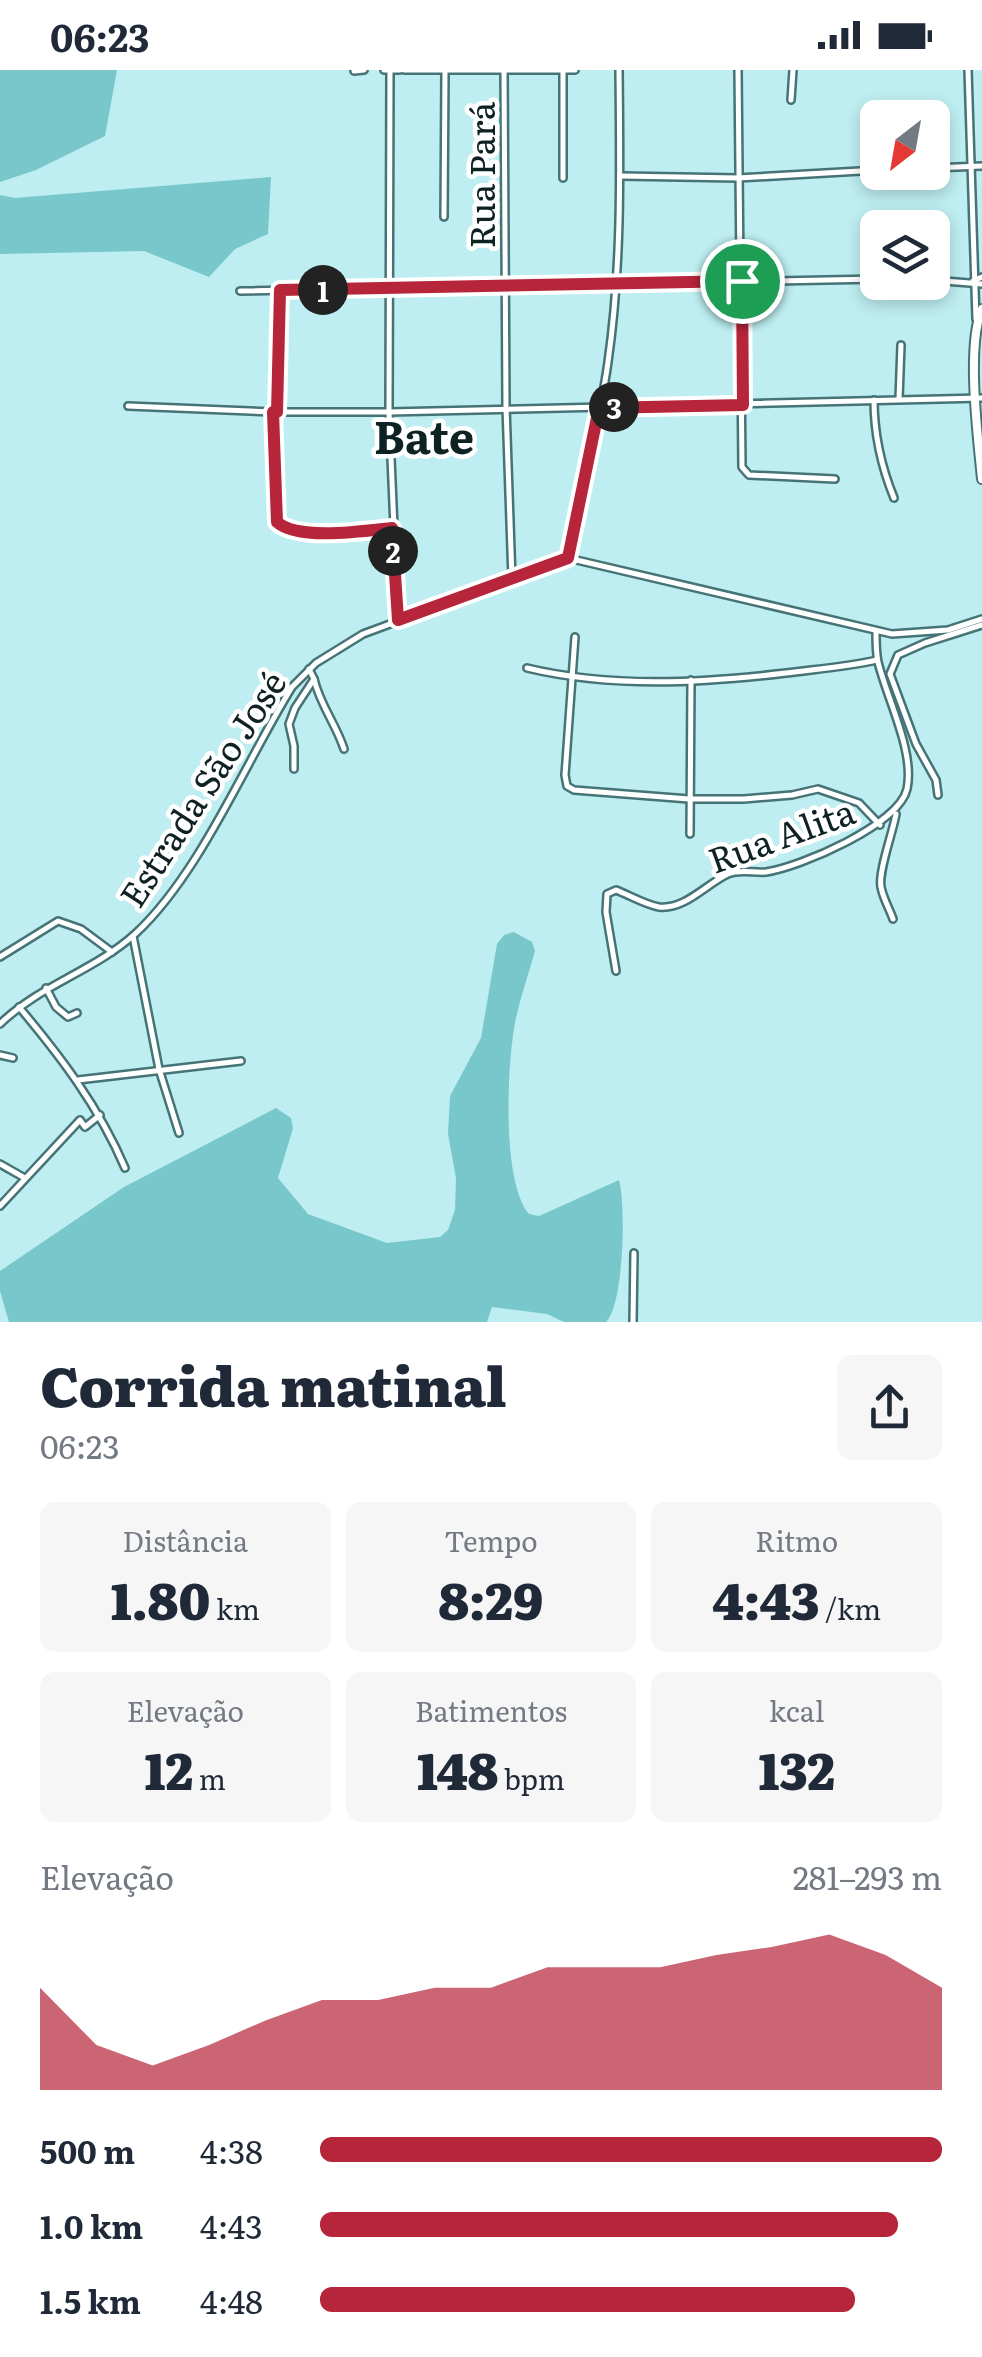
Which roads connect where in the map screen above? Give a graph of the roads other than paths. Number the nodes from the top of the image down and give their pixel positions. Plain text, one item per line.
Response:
1 (364, 70) edge
2 (388, 70) edge
3 (402, 70) edge
4 (504, 70) edge
5 (575, 70) edge
6 (619, 70) edge
7 (738, 70) edge
8 (793, 70) edge
9 (968, 70) edge
10 (445, 71) edge
11 (563, 71) edge
12 (354, 72) edge
13 (790, 100) dead end
14 (971, 166) junction
15 (982, 166) edge
16 (950, 167) edge
17 (860, 171) edge
18 (620, 176) junction
19 (564, 178) dead end
20 (738, 178) junction
21 (444, 217) dead end
22 (860, 279) edge
23 (950, 280) edge
24 (982, 280) edge
25 (742, 281) junction
26 (974, 281) junction
27 (616, 285) junction
28 (506, 288) junction
29 (388, 289) junction
30 (280, 290) junction
31 (240, 291) dead end
32 (982, 309) edge
33 (976, 322) junction
34 (901, 345) dead end
35 (979, 398) edge
36 (899, 399) junction
37 (874, 400) junction
38 (743, 405) junction
39 (128, 406) dead end
40 (506, 407) junction
41 (599, 408) junction
42 (275, 412) junction
43 (389, 412) junction
44 (834, 479) dead end
45 (982, 479) edge
46 (894, 498) dead end
47 (392, 528) junction
48 (568, 558) junction
49 (512, 579) junction
50 (398, 620) junction
51 (982, 622) edge
52 (876, 632) junction
53 (575, 638) dead end
54 (878, 660) junction
55 (527, 668) dead end
56 (309, 670) junction
57 (314, 679) junction
58 (571, 679) junction
59 (691, 680) junction
60 (344, 749) dead end
61 (294, 770) dead end
62 (938, 795) dead end
63 (689, 799) junction
64 (896, 811) junction
65 (880, 825) junction
66 (690, 834) dead end
67 (894, 918) dead end
68 (133, 936) junction
69 (112, 952) junction
70 (0, 957) edge
71 (616, 970) dead end
72 (46, 988) junction
73 (19, 1007) junction
74 (77, 1013) dead end
75 (0, 1024) edge
76 (0, 1055) edge
77 (13, 1058) dead end
78 (240, 1062) dead end
79 (159, 1069) junction
80 (78, 1080) junction
81 (100, 1114) junction
82 (179, 1133) dead end
83 (0, 1164) edge
84 (125, 1168) dead end
85 (24, 1177) junction
86 (0, 1206) edge
87 (634, 1253) dead end
88 (633, 1322) edge

1 - 12 street
2 - 3 street
2 - 29 street
3 - 10 street
4 - 10 street
4 - 11 street
4 - 28 street, Rua Pará
5 - 11 street
6 - 18 street
7 - 20 street
8 - 13 street
9 - 14 street
10 - 21 street
11 - 19 street
14 - 15 street
14 - 16 street
14 - 26 street
17 - 20 street
18 - 20 street
18 - 27 street
20 - 25 street
22 - 25 street
23 - 26 street
24 - 26 street
25 - 27 street
25 - 38 street
26 - 33 street
27 - 28 street
27 - 41 street
28 - 29 street
28 - 40 street, Rua Pará
29 - 30 street
29 - 43 street
30 - 31 street
30 - 42 street
32 - 33 main road
33 - 35 main road
34 - 36 street
35 - 36 street
35 - 45 main road
36 - 37 street
37 - 38 street
37 - 46 street
38 - 41 street
38 - 44 street
39 - 42 street
40 - 41 street
40 - 43 street
40 - 49 street, Rua Pará
41 - 48 street
42 - 43 street
42 - 47 street
43 - 47 street
47 - 50 street
48 - 49 street, Estrada São José
48 - 52 street
49 - 50 street, Estrada São José
50 - 56 street, Estrada São José
51 - 52 street
51 - 62 street
52 - 54 street, Rua Alita
53 - 58 street
54 - 59 street
54 - 64 street, Rua Alita
55 - 58 street
56 - 57 street
56 - 68 street, Estrada São José
57 - 60 street
57 - 61 street
58 - 59 street
58 - 63 street
59 - 63 street
63 - 65 street
63 - 66 street
64 - 65 street, Rua Alita
64 - 67 street
65 - 71 street, Rua Alita
68 - 69 street, Estrada São José
68 - 79 street
69 - 70 street
69 - 72 street, Estrada São José
72 - 73 street, Estrada São José
72 - 74 street
73 - 75 street, Estrada São José
73 - 80 street
76 - 77 street
78 - 79 street
79 - 80 street
79 - 82 street
80 - 81 street
81 - 84 street
81 - 85 street
83 - 85 street
85 - 86 street
87 - 88 street

